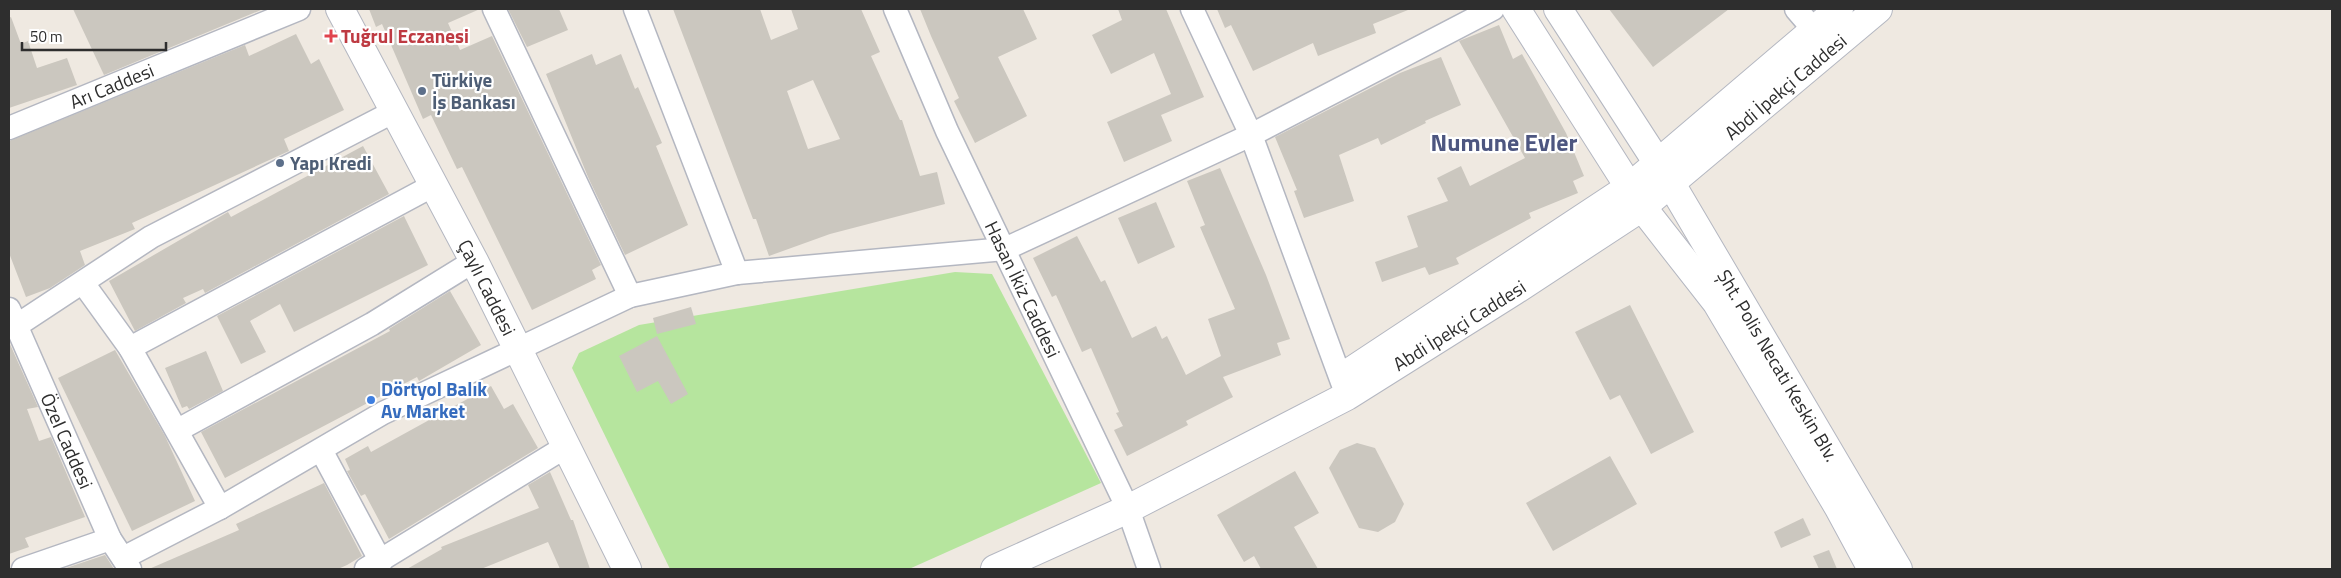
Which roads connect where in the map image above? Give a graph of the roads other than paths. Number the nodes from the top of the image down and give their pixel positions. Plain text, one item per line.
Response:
1 (299, 9) edge
2 (340, 9) edge
3 (494, 9) edge
4 (635, 9) edge
5 (895, 9) edge
6 (1192, 9) edge
7 (1493, 9) edge
8 (1516, 9) edge
9 (1558, 9) edge
10 (1796, 9) edge
11 (1839, 9) edge
12 (1878, 9) edge
13 (1814, 30) junction
14 (394, 112) junction
15 (9, 128) edge
16 (1251, 135) junction
17 (1664, 172) junction
18 (432, 186) junction
19 (1636, 197) junction
20 (1004, 249) junction
21 (474, 260) junction
22 (737, 274) junction
23 (83, 283) junction
24 (630, 296) junction
25 (12, 317) edge
26 (130, 348) junction
27 (518, 348) junction
28 (1344, 387) junction
29 (178, 430) junction
30 (567, 446) junction
31 (322, 450) junction
32 (220, 508) junction
33 (1128, 509) junction
34 (110, 539) junction
35 (127, 564) edge
36 (373, 566) edge
37 (23, 569) edge
38 (627, 569) edge
39 (995, 569) edge
40 (1149, 569) edge
41 (1872, 569) edge
42 (1898, 569) edge

1 - 15 street, Arı Caddesi
2 - 14 street, Çaylı Caddesi
3 - 24 street
4 - 22 street
5 - 20 street, Hasan İkiz Caddesi
6 - 16 street
7 - 16 street
8 - 19 street, Şht. Polis Necati Keskin Blv.
9 - 17 street, Şht. Polis Necati Keskin Blv.
10 - 13 street
11 - 13 street, Abdi İpekçi Caddesi
12 - 17 street, Abdi İpekçi Caddesi
13 - 17 street, Abdi İpekçi Caddesi
14 - 18 street, Çaylı Caddesi
14 - 23 street
16 - 20 street
16 - 28 street
17 - 19 street, Abdi İpekçi Caddesi
17 - 42 street, Şht. Polis Necati Keskin Blv.
18 - 21 street, Çaylı Caddesi
18 - 26 street
19 - 28 street, Abdi İpekçi Caddesi
19 - 41 street, Şht. Polis Necati Keskin Blv.
20 - 22 street
20 - 33 street, Hasan İkiz Caddesi
21 - 27 street, Çaylı Caddesi
21 - 29 street
22 - 24 street
23 - 25 street
23 - 26 street
24 - 27 street
25 - 34 street, Özel Caddesi
26 - 29 street
27 - 30 street, Çaylı Caddesi
27 - 31 street
28 - 33 street
29 - 32 street
30 - 36 street
30 - 38 street, Çaylı Caddesi
31 - 32 street
31 - 36 street
32 - 35 street
33 - 39 street
33 - 40 street, Hasan İkiz Caddesi
34 - 35 street, Özel Caddesi
34 - 37 street

